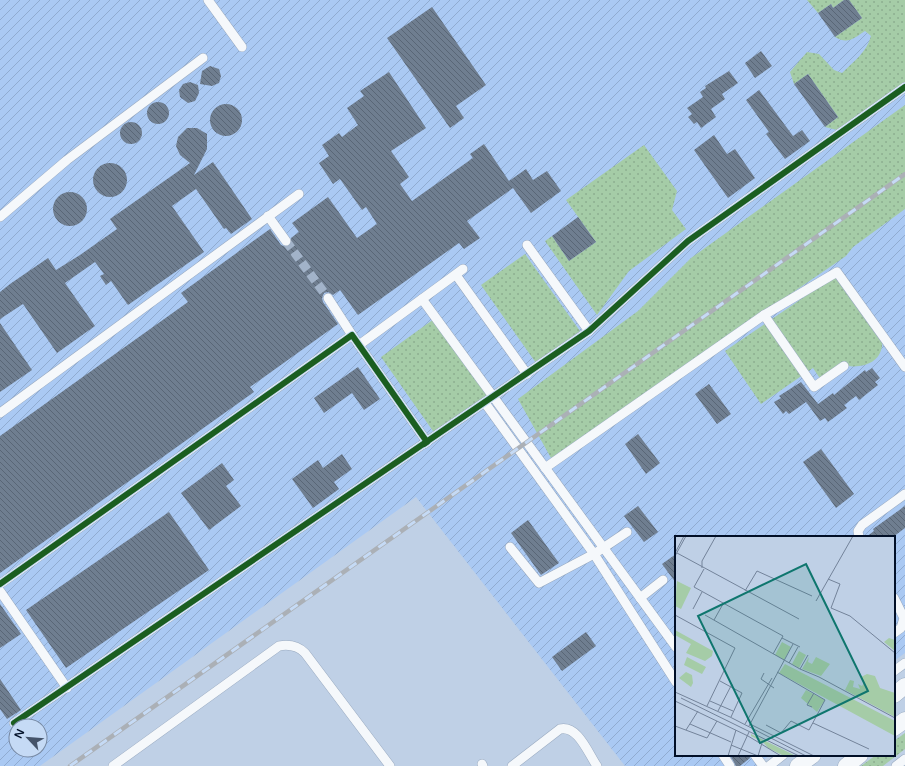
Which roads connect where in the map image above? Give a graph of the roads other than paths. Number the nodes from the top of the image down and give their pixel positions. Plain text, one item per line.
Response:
1 (208, 0) edge
2 (242, 47) dead end
3 (203, 58) dead end
4 (905, 87) edge
5 (299, 194) dead end
6 (268, 216) junction
7 (0, 217) edge
8 (286, 241) tunnel mouth
9 (527, 245) dead end
10 (328, 298) tunnel mouth
11 (422, 299) junction
12 (764, 315) junction
13 (589, 331) junction
14 (352, 335) junction
15 (358, 345) junction
16 (844, 366) dead end
17 (905, 366) edge
18 (527, 374) junction
19 (489, 400) junction
20 (0, 413) edge
21 (424, 444) junction
22 (545, 468) junction
23 (905, 494) edge
24 (627, 532) dead end
25 (859, 536) edge
26 (510, 546) dead end
27 (603, 548) junction
28 (594, 554) junction
29 (663, 580) dead end
30 (0, 584) edge
31 (0, 591) edge
32 (640, 598) junction
33 (895, 600) edge
34 (895, 632) edge
35 (675, 646) edge
36 (905, 663) edge
37 (895, 670) edge
38 (675, 680) edge
39 (905, 686) edge
40 (66, 688) junction
41 (895, 694) edge
42 (21, 718) edge
43 (905, 720) edge
44 (895, 727) edge
45 (724, 756) edge
46 (756, 756) edge
47 (782, 756) edge
48 (812, 756) edge
49 (859, 756) edge
50 (905, 759) edge
51 (113, 766) edge
52 (390, 766) edge
53 (512, 766) edge
54 (597, 766) edge
55 (730, 766) edge
56 (763, 766) edge
57 (769, 766) edge
58 (798, 766) edge
59 (846, 766) edge
60 (896, 766) edge

1 - 2 street
3 - 7 street
4 - 13 street
5 - 6 street
6 - 8 street
6 - 20 street
9 - 13 street
10 - 14 street
11 - 15 street
11 - 18 street
11 - 19 street
12 - 16 street
12 - 17 street
12 - 22 street
13 - 18 street
14 - 15 street
14 - 30 street
15 - 21 street
18 - 19 street
19 - 21 street
19 - 22 street
19 - 28 street
21 - 40 street
22 - 27 street
23 - 25 street
24 - 27 street
26 - 28 street
27 - 28 street
27 - 32 street
28 - 38 street
29 - 32 street
31 - 40 street
32 - 35 street
33 - 34 street
36 - 37 street
39 - 41 highway
40 - 42 street
43 - 44 highway
45 - 55 street
46 - 56 street
47 - 57 street
48 - 58 highway
49 - 59 highway
50 - 60 street
51 - 52 street
53 - 54 street

